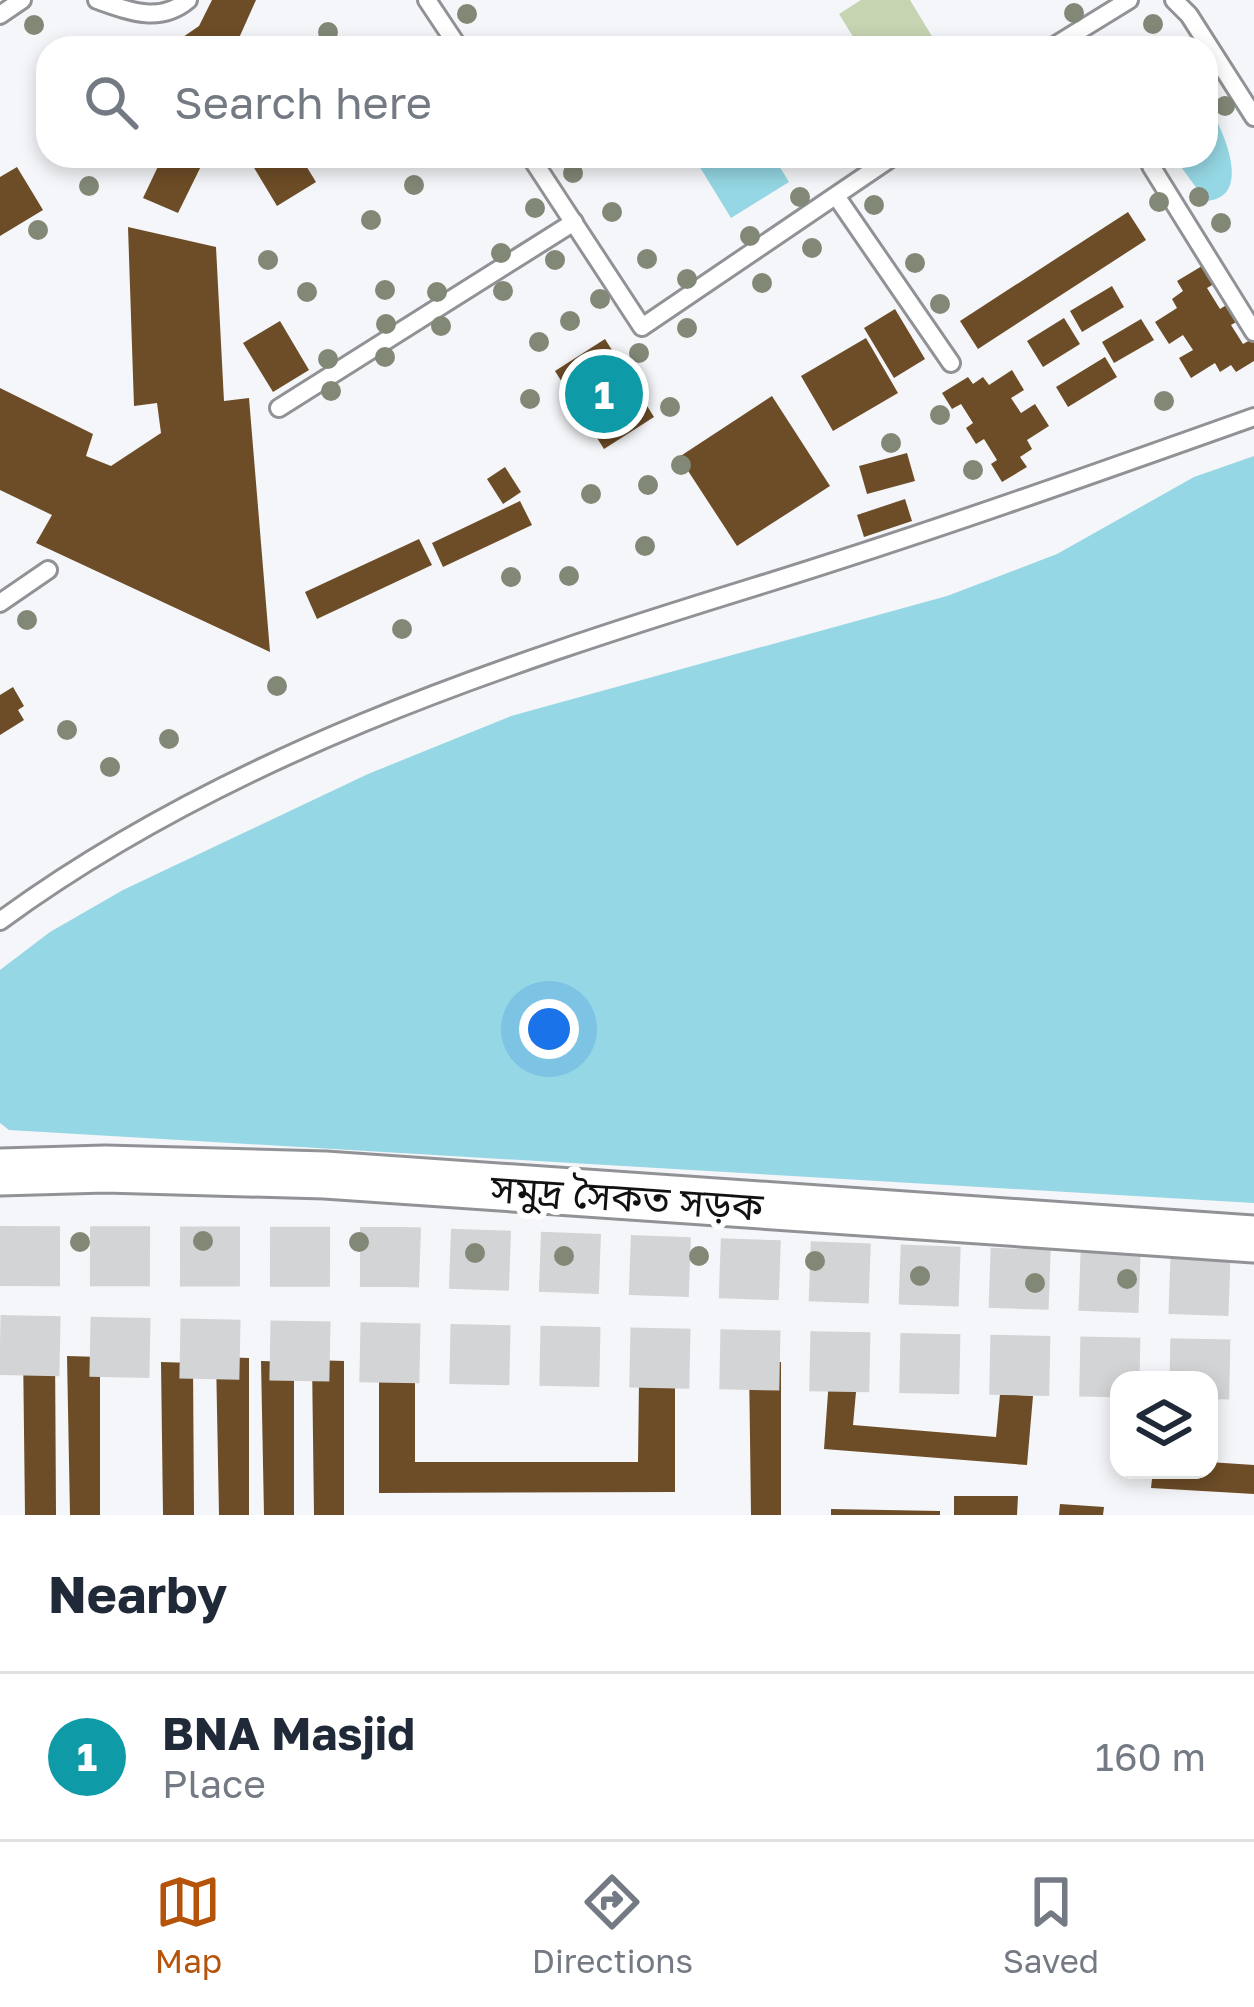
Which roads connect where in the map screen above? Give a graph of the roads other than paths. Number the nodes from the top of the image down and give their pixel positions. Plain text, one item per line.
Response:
1 (22, 0) edge
2 (97, 0) edge
3 (188, 0) edge
4 (428, 0) edge
5 (1130, 0) edge
6 (1174, 0) edge
7 (0, 15) edge
8 (451, 36) edge
9 (1071, 36) edge
10 (1202, 36) edge
11 (1218, 61) edge
12 (1254, 117) edge
13 (538, 168) edge
14 (877, 168) edge
15 (1151, 168) edge
16 (836, 196) junction
17 (574, 222) junction
18 (1254, 332) edge
19 (951, 363) dead end
20 (279, 408) dead end
21 (1254, 417) edge
22 (48, 570) dead end
23 (0, 603) edge
24 (0, 921) edge
25 (0, 1172) edge
26 (1254, 1239) edge

1 - 7 lane
2 - 3 lane
4 - 8 lane
5 - 9 lane
6 - 10 lane
11 - 12 lane
13 - 17 lane
14 - 16 lane
15 - 18 lane
16 - 17 lane
16 - 19 lane
17 - 20 lane
21 - 24 lane
22 - 23 lane
25 - 26 main road, সমুদ্র সৈকত সড়ক

